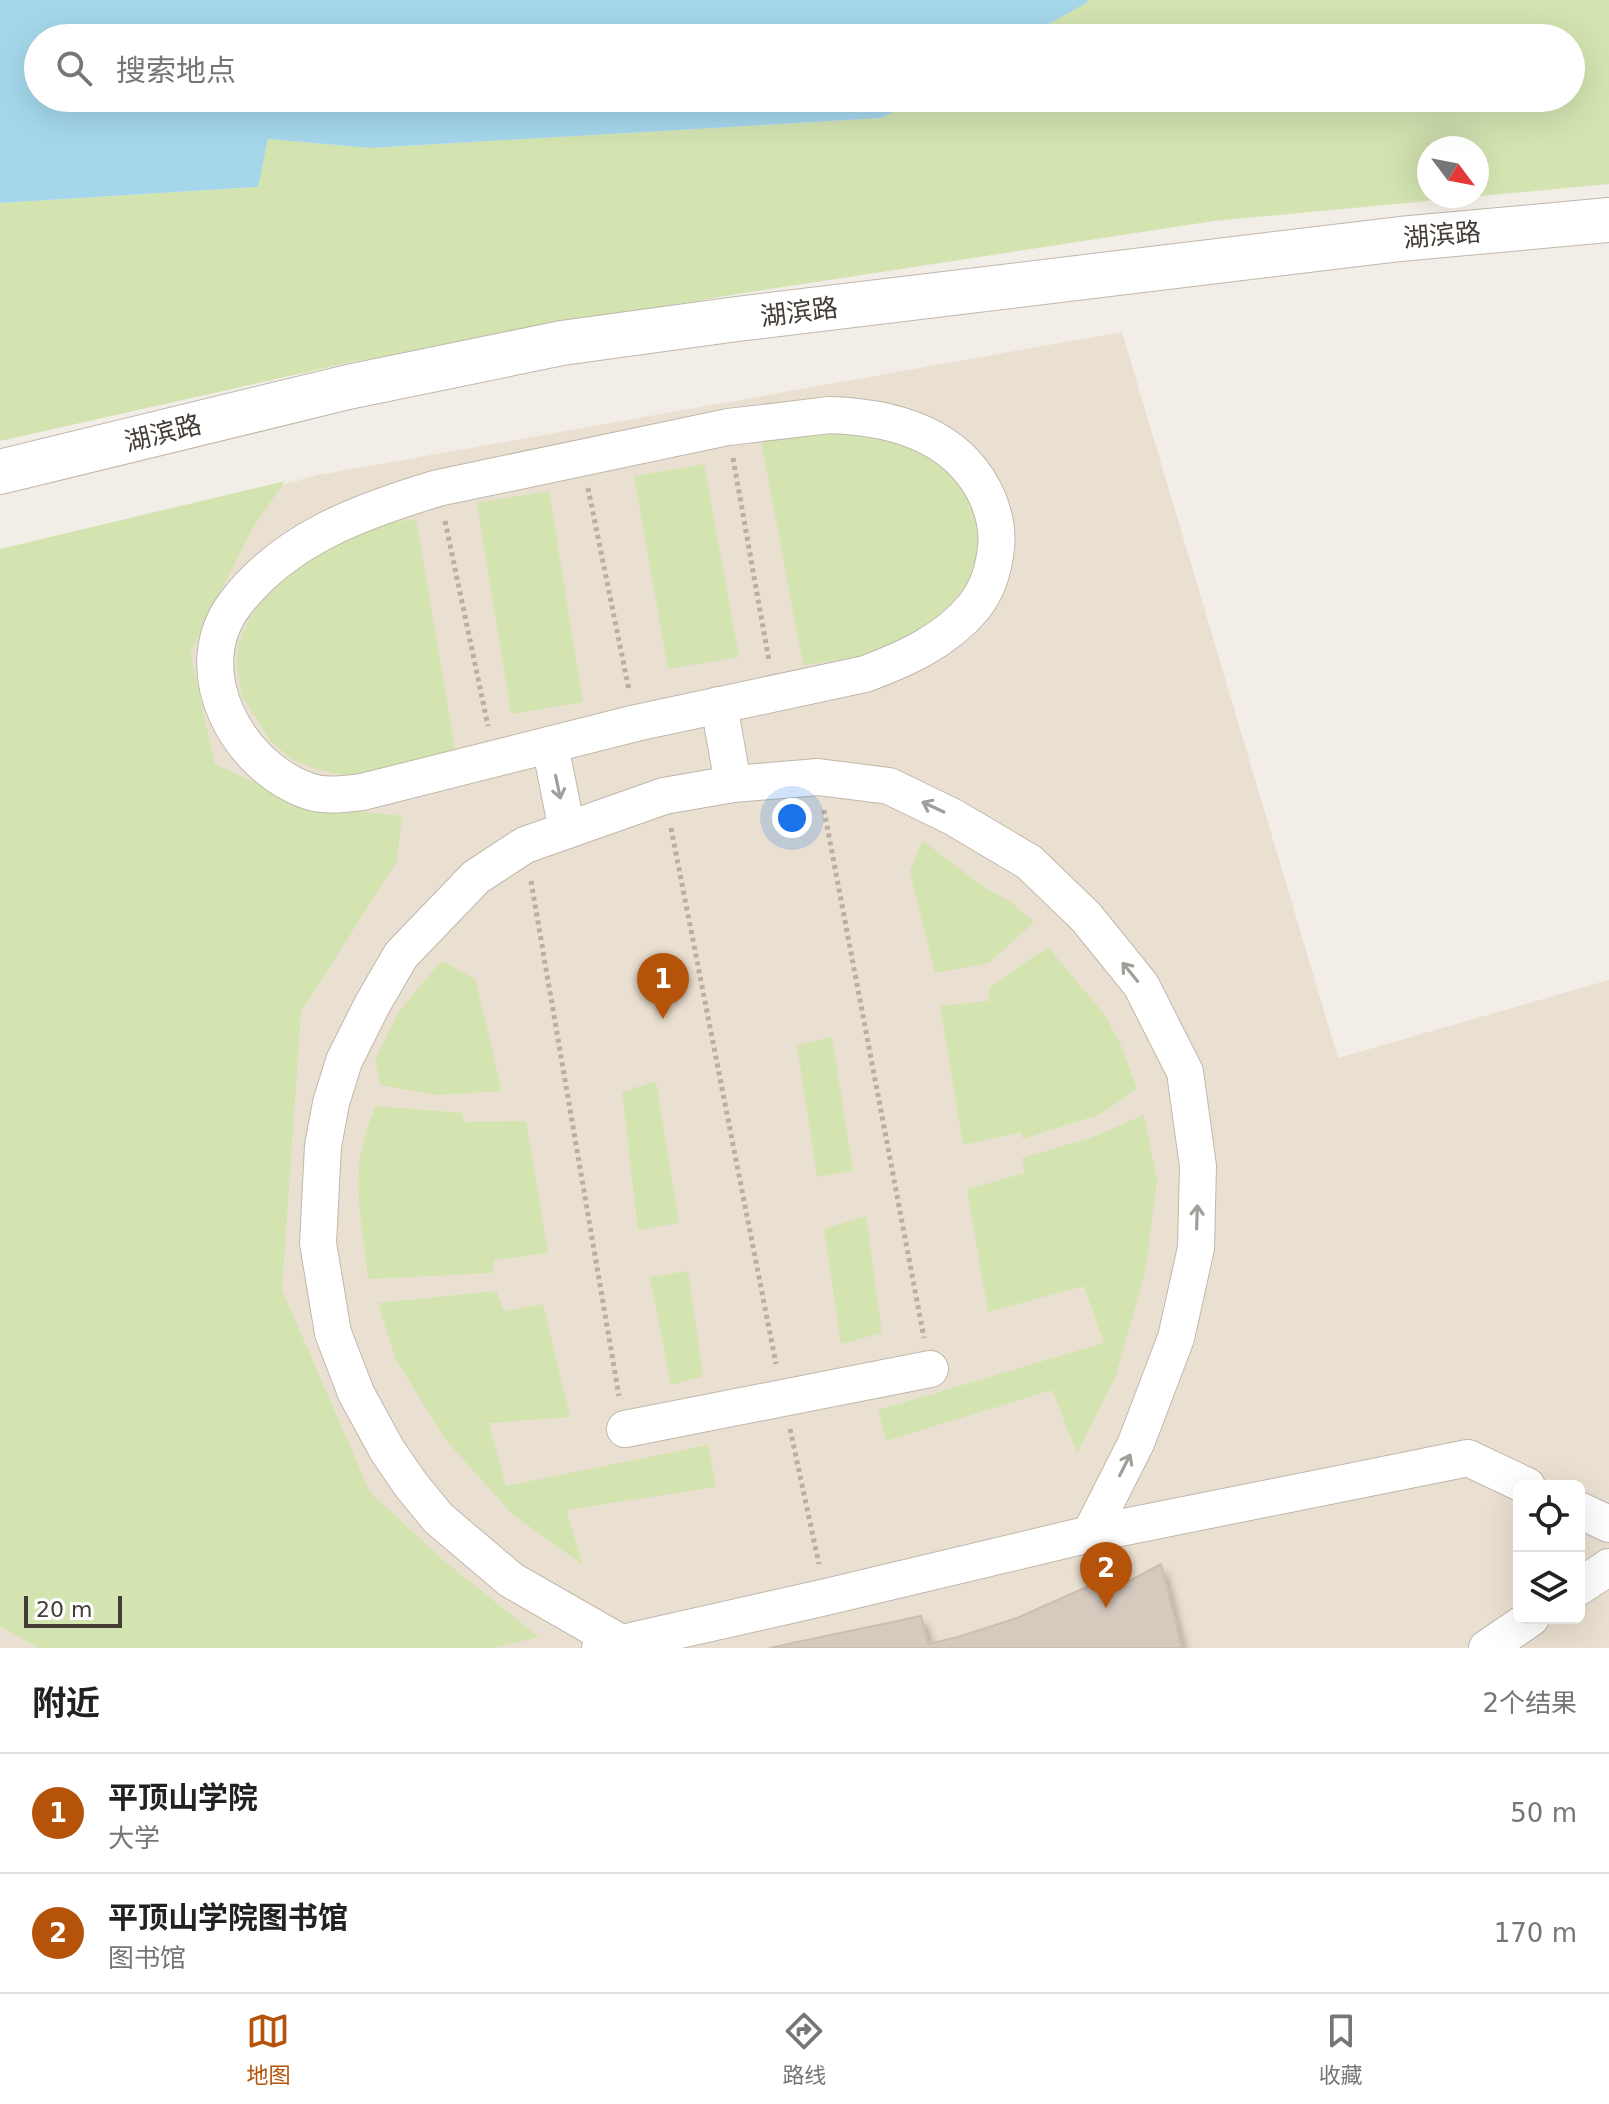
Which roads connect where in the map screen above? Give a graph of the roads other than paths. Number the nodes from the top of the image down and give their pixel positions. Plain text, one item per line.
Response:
1 (1609, 220) edge
2 (0, 472) edge
3 (719, 705) junction
4 (550, 745) junction
5 (733, 784) junction
6 (567, 830) junction
7 (930, 1369) road end
8 (625, 1429) road end
9 (1514, 1480) edge
10 (1585, 1513) edge
11 (1609, 1524) edge
12 (1090, 1534) junction
13 (1609, 1567) edge
14 (1585, 1583) edge
15 (1522, 1624) edge
16 (610, 1646) edge
17 (1487, 1648) edge

1 - 2 street, 湖滨路
3 - 4 street
3 - 4 street
3 - 5 street
4 -> 6 street
5 - 6 street
12 -> 5 street
6 - 16 street
7 - 8 street
9 - 12 street
10 - 11 street
12 - 16 street
13 - 14 street
15 - 17 street

